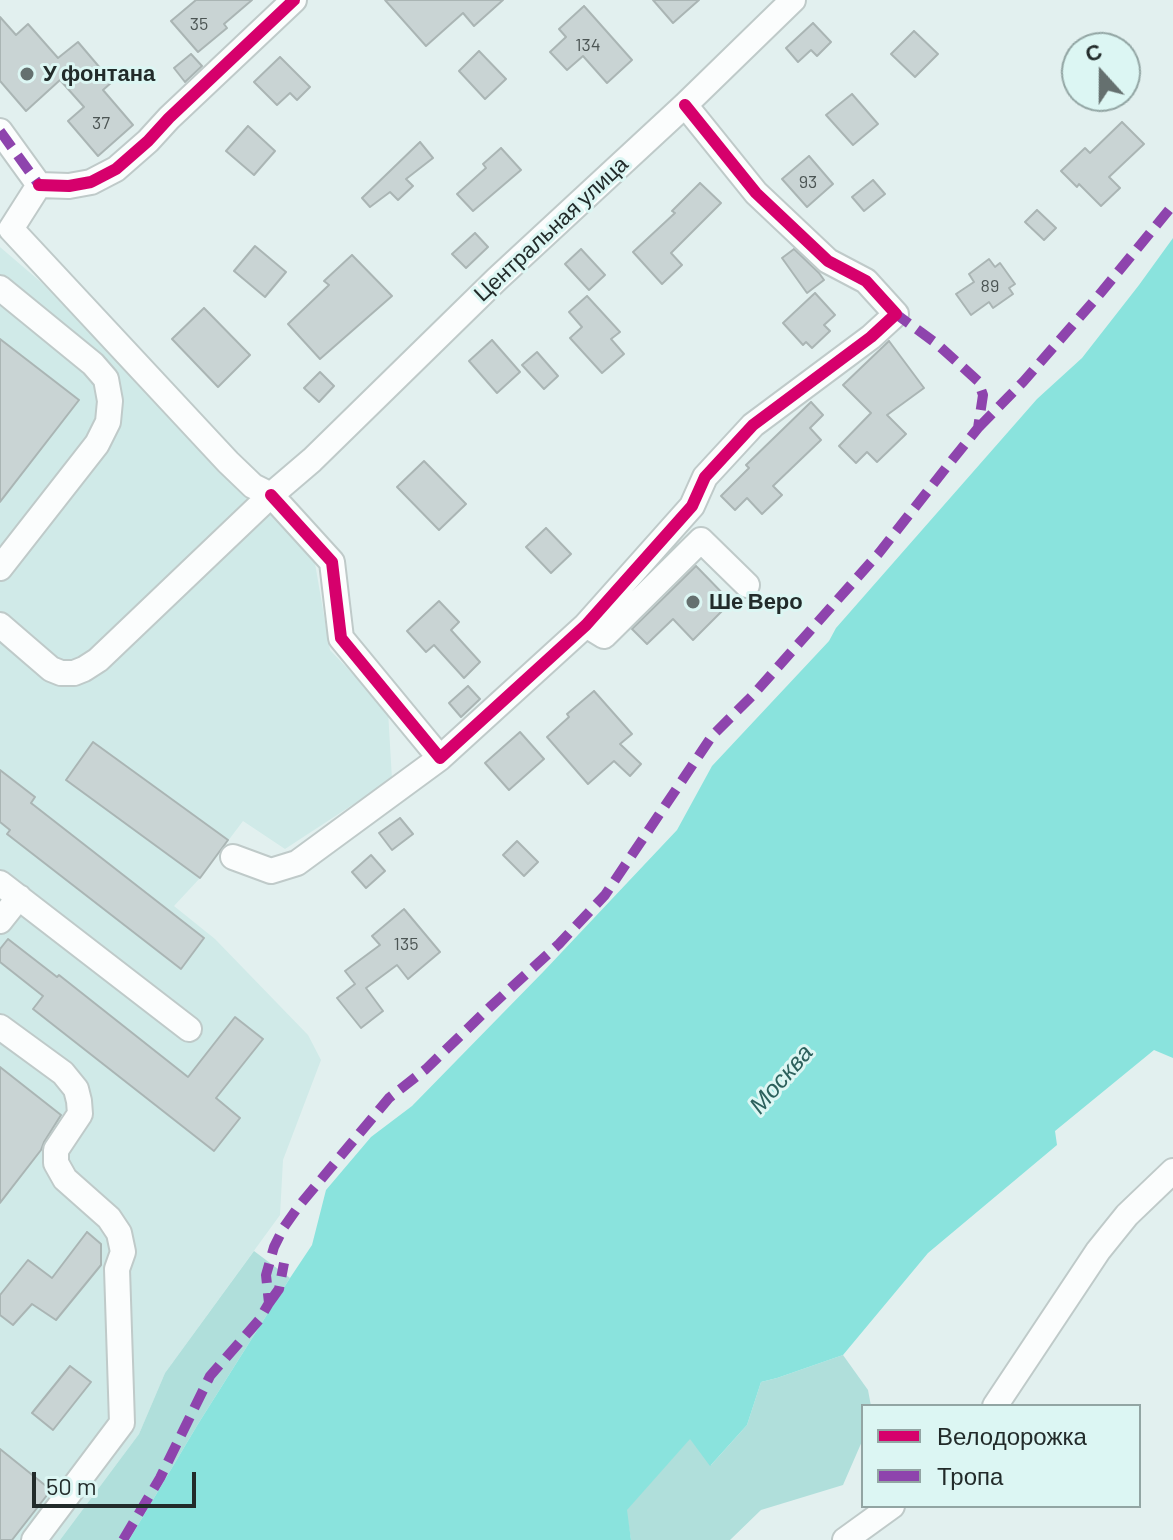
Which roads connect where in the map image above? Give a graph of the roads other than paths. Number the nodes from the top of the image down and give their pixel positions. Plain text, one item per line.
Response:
1 (294, 0) edge
2 (793, 0) edge
3 (685, 105) junction
4 (0, 131) edge
5 (39, 185) junction
6 (6, 237) edge
7 (0, 288) edge
8 (271, 495) junction
9 (0, 568) edge
10 (747, 585) dead end
11 (0, 625) edge
12 (586, 625) junction
13 (440, 758) junction
14 (233, 857) dead end
15 (9, 890) edge
16 (0, 921) edge
17 (0, 1027) edge
18 (189, 1029) dead end
19 (1173, 1171) edge
20 (996, 1404) edge
21 (889, 1508) edge
22 (34, 1540) edge
23 (845, 1540) edge

1 - 5 street
2 - 3 street, Центральная улица
3 - 8 street, Центральная улица
3 - 12 street
4 - 5 street
5 - 6 street
6 - 8 street
7 - 9 street
8 - 11 street, Центральная улица
8 - 13 street
10 - 12 street
12 - 13 street
13 - 14 street
15 - 16 street
15 - 18 street
17 - 22 street
19 - 20 street
21 - 23 street

